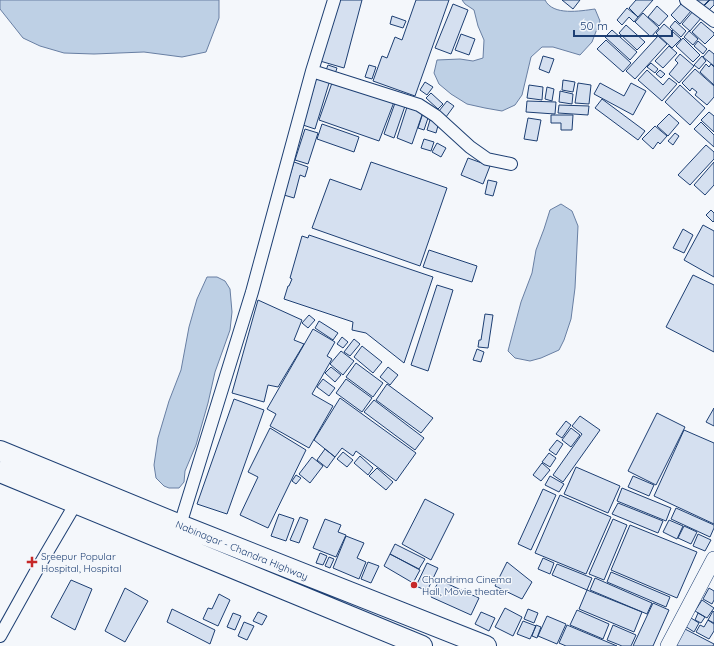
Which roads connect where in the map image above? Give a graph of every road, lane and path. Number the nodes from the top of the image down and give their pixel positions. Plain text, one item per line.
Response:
1 (334, 0) edge
2 (686, 0) edge
3 (714, 21) edge
4 (312, 71) junction
5 (511, 164) dead end
6 (0, 451) edge
7 (0, 472) edge
8 (76, 503) junction
9 (180, 525) junction
10 (714, 559) edge
11 (0, 636) edge
12 (422, 646) edge
13 (486, 646) edge
14 (668, 646) edge

1 - 4 street
2 - 3 street
4 - 5 street
4 - 9 street
6 - 9 highway, Nabinagar - Chandra Highway
7 - 8 highway, Nabinagar - Chandra Highway
8 - 11 street
8 - 12 highway, Nabinagar - Chandra Highway
9 - 13 highway, Nabinagar - Chandra Highway
10 - 14 street

